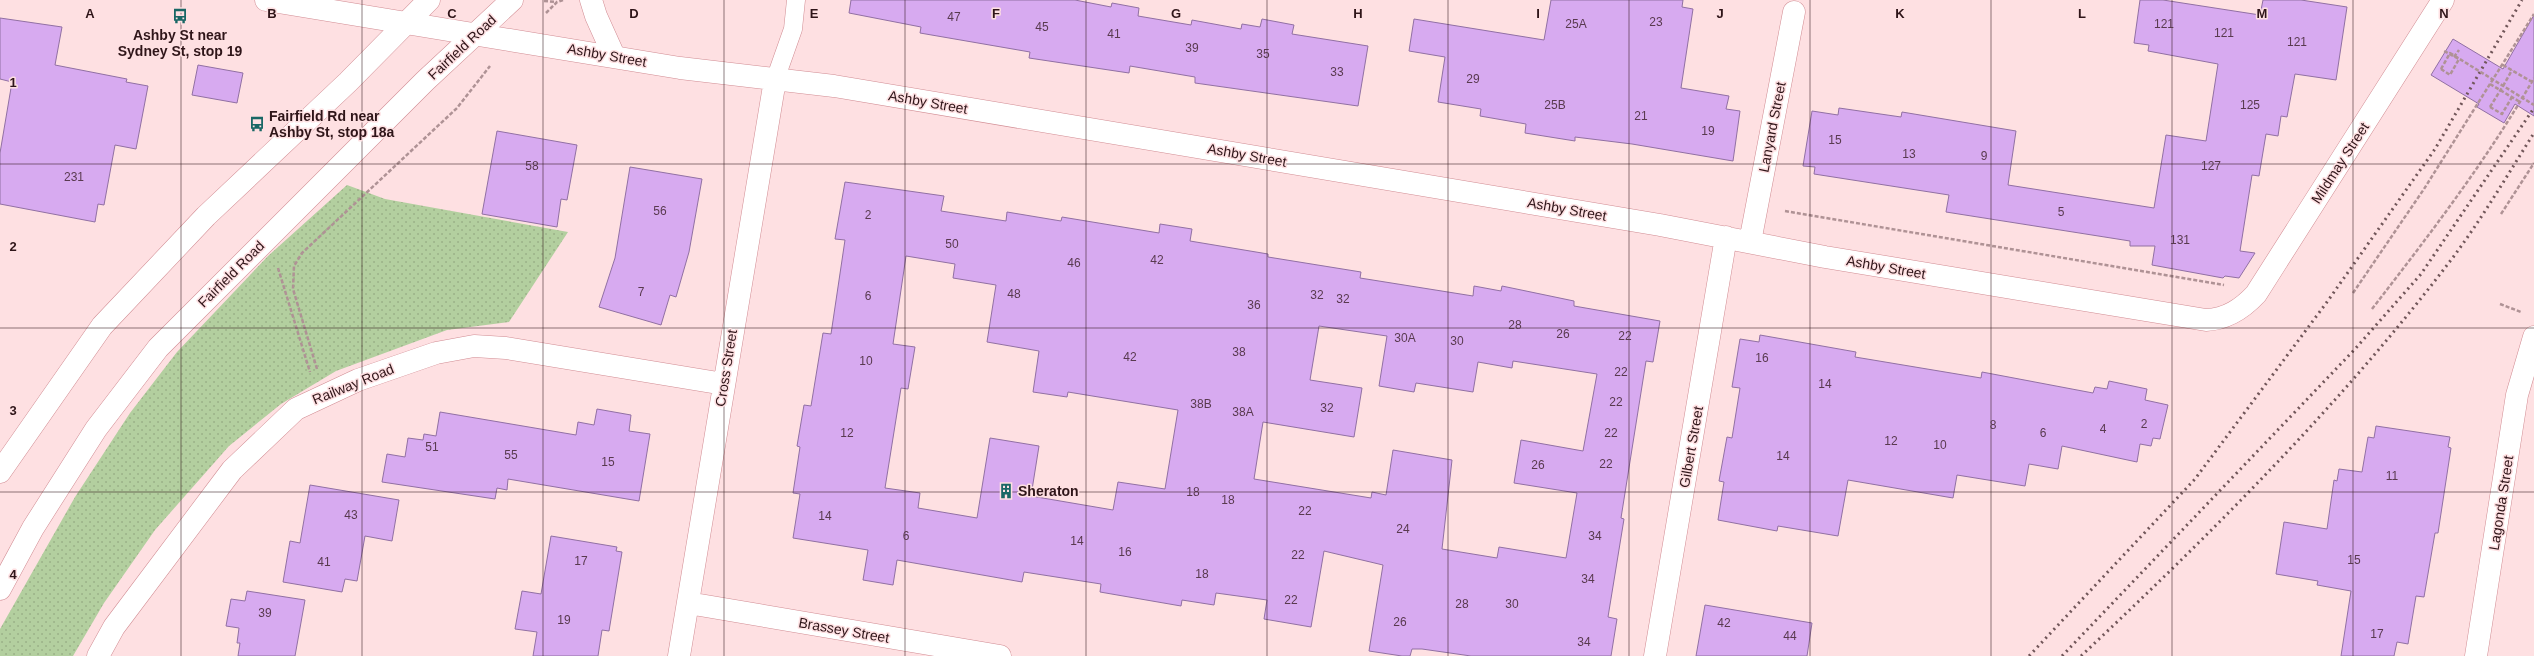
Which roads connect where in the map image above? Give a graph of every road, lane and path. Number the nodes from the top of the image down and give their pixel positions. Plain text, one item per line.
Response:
1 (266, 0) edge
2 (429, 0) edge
3 (512, 0) edge
4 (565, 0) edge
5 (591, 0) edge
6 (796, 0) edge
7 (2443, 0) edge
8 (544, 1) edge
9 (557, 2) junction
10 (1794, 12) dead end
11 (546, 13) dead end
12 (2534, 14) edge
13 (405, 24) junction
14 (476, 34) junction
15 (2439, 47) dead end
16 (2459, 50) dead end
17 (614, 56) junction
18 (2454, 56) junction
19 (2502, 65) junction
20 (491, 66) dead end
21 (2512, 70) junction
22 (2534, 78) edge
23 (775, 80) junction
24 (2532, 82) junction
25 (2490, 84) junction
26 (2503, 86) junction
27 (2512, 97) junction
28 (2520, 102) junction
29 (2534, 105) edge
30 (2534, 163) edge
31 (1780, 210) dead end
32 (2501, 214) dead end
33 (1726, 237) junction
34 (1750, 242) junction
35 (276, 262) dead end
36 (2228, 285) dead end
37 (2353, 293) dead end
38 (2500, 304) dead end
39 (2372, 309) dead end
40 (2518, 311) dead end
41 (2226, 316) joint
42 (2531, 344) edge
43 (318, 373) dead end
44 (311, 375) dead end
45 (724, 384) junction
46 (0, 472) edge
47 (0, 589) edge
48 (688, 603) junction
49 (98, 656) edge
50 (679, 656) edge
51 (1000, 656) edge
52 (1655, 656) edge
53 (2476, 656) edge

1 - 13 street, Ashby Street
2 - 13 street
3 - 14 street, Fairfield Road
4 - 9 path
5 - 17 street
6 - 23 lane
7 - 41 street, Mildmay Street
8 - 9 path
9 - 11 path
10 - 34 street, Lanyard Street
12 - 19 path
13 - 14 street, Ashby Street
13 - 46 street
14 - 17 street, Ashby Street
14 - 47 street, Fairfield Road
15 - 18 path
16 - 18 path
17 - 23 street, Ashby Street
18 - 18 path, bridge
18 - 26 path, bridge
19 - 21 path
19 - 25 path
20 - 43 path
21 - 24 path
21 - 26 path
22 - 24 path
23 - 33 street, Ashby Street
23 - 45 street, Cross Street
24 - 28 path
25 - 27 path
25 - 37 path
26 - 27 path, bridge
26 - 29 path, bridge
27 - 28 path
28 - 39 path
30 - 32 path
31 - 36 path
33 - 34 street, Ashby Street
33 - 52 street, Gilbert Street
34 - 41 street, Ashby Street
35 - 44 path
38 - 40 path
42 - 53 street, Lagonda Street
45 - 48 street, Cross Street
45 - 49 street, Railway Road
48 - 50 street, Cross Street
48 - 51 street, Brassey Street

